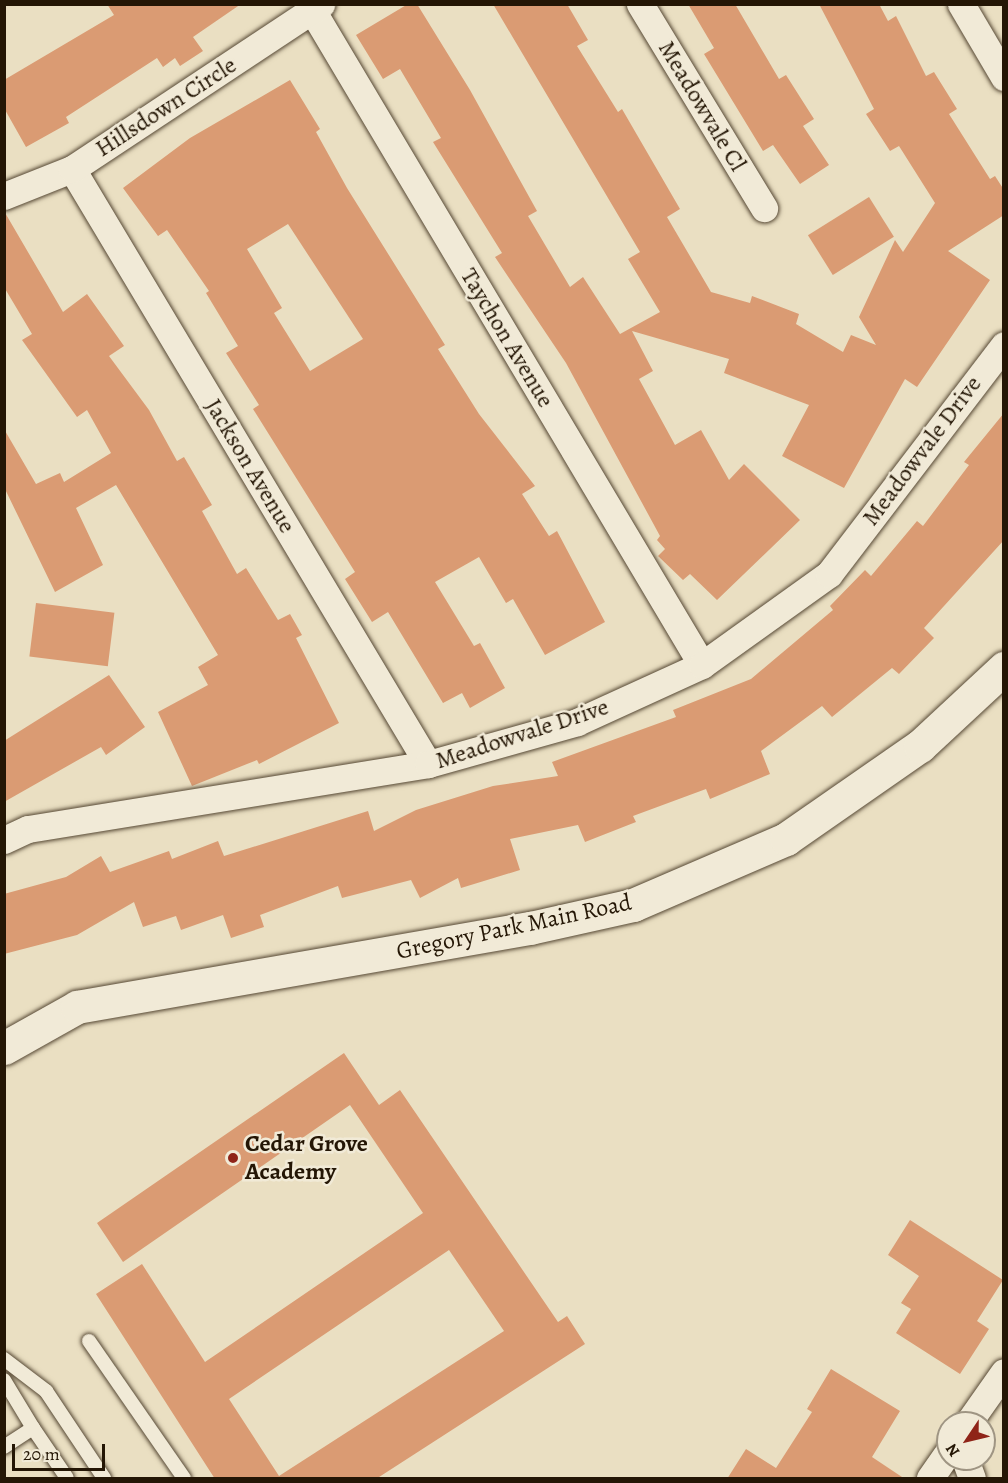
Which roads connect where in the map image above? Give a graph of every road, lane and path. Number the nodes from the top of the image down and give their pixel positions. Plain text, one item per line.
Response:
1 (640, 4) edge
2 (961, 4) edge
3 (316, 7) edge
4 (1004, 77) edge
5 (72, 169) junction
6 (4, 196) edge
7 (764, 208) dead end
8 (1004, 345) edge
9 (702, 665) junction
10 (1004, 668) edge
11 (428, 764) junction
12 (4, 840) edge
13 (4, 1048) edge
14 (89, 1341) dead end
15 (4, 1359) edge
16 (1004, 1372) edge
17 (4, 1380) edge
18 (976, 1411) edge
19 (33, 1428) junction
20 (4, 1447) edge
21 (67, 1479) edge
22 (104, 1479) edge
23 (184, 1479) edge

1 - 7 street, Meadowvale Cl
2 - 4 street
3 - 5 street, Hillsdown Circle
3 - 9 street, Taychon Avenue
5 - 6 street, Hillsdown Circle
5 - 11 street, Jackson Avenue
8 - 9 street, Meadowvale Drive
9 - 11 street, Meadowvale Drive
10 - 13 street, Gregory Park Main Road
11 - 12 street, Meadowvale Drive
14 - 23 lane
15 - 22 lane
16 - 18 street
17 - 19 lane
19 - 20 lane
19 - 21 lane

